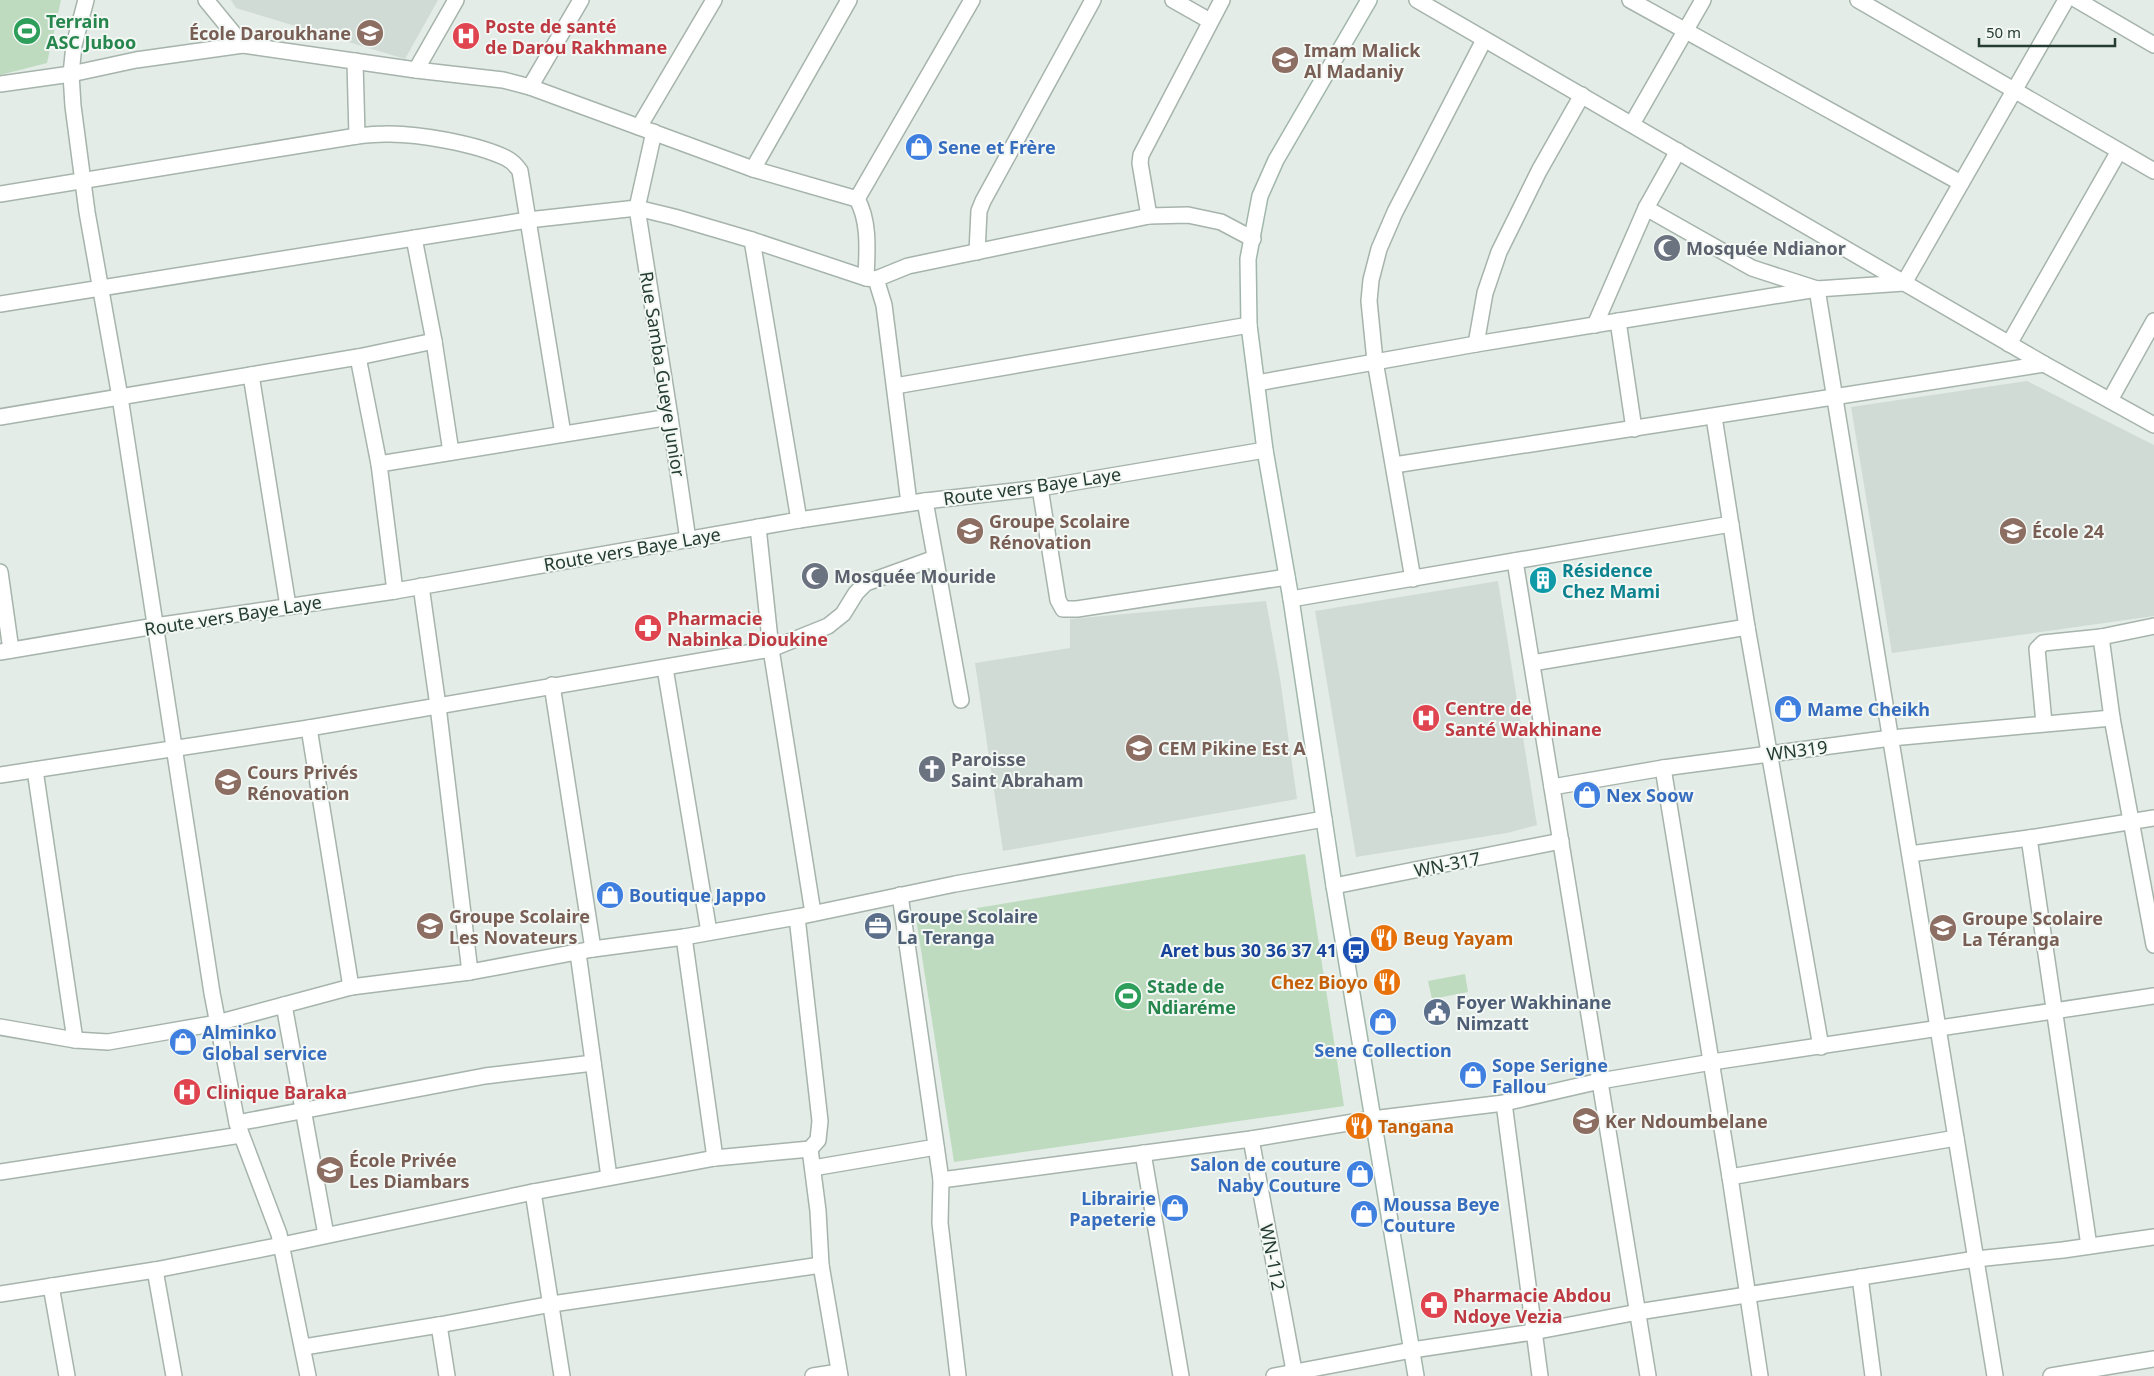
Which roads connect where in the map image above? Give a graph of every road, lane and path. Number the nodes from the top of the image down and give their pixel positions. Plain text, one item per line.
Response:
1 (86, 0) edge
2 (206, 0) edge
3 (456, 0) edge
4 (581, 0) edge
5 (714, 0) edge
6 (849, 0) edge
7 (972, 0) edge
8 (1093, 0) edge
9 (1173, 0) edge
10 (1222, 0) edge
11 (1369, 0) edge
12 (1417, 0) edge
13 (1630, 0) edge
14 (1703, 0) edge
15 (1858, 0) edge
16 (2066, 0) edge
17 (2078, 0) edge
18 (1210, 21) junction
19 (1685, 31) junction
20 (1484, 40) junction
21 (2154, 45) edge
22 (248, 46) junction
23 (355, 61) junction
24 (416, 70) junction
25 (71, 74) junction
26 (0, 84) edge
27 (530, 87) junction
28 (2015, 89) junction
29 (1582, 95) junction
30 (1632, 124) junction
31 (640, 127) junction
32 (654, 132) junction
33 (358, 136) junction
34 (1678, 151) junction
35 (2119, 152) junction
36 (753, 169) junction
37 (2154, 171) edge
38 (83, 180) junction
39 (1961, 183) junction
40 (0, 194) edge
41 (857, 199) junction
42 (637, 208) junction
43 (1646, 208) junction
44 (1149, 216) junction
45 (528, 220) junction
46 (414, 238) junction
47 (1253, 239) junction
48 (752, 240) junction
49 (977, 252) junction
50 (871, 278) junction
51 (1904, 282) junction
52 (100, 288) junction
53 (1817, 289) junction
54 (0, 304) edge
55 (1618, 321) junction
56 (2154, 321) edge
57 (1249, 325) junction
58 (1595, 325) junction
59 (434, 341) junction
60 (1476, 344) junction
61 (2009, 344) junction
62 (358, 356) junction
63 (1374, 361) junction
64 (2044, 364) junction
65 (250, 375) junction
66 (1256, 383) junction
67 (895, 386) junction
68 (1835, 396) junction
69 (120, 397) junction
70 (2110, 400) junction
71 (0, 417) edge
72 (1714, 417) junction
73 (670, 418) junction
74 (2154, 425) edge
75 (1634, 430) junction
76 (563, 434) junction
77 (1265, 450) junction
78 (451, 452) junction
79 (379, 464) junction
80 (1394, 465) junction
81 (1040, 488) junction
82 (925, 501) junction
83 (908, 504) junction
84 (798, 520) junction
85 (1730, 524) junction
86 (758, 527) junction
87 (688, 540) junction
88 (935, 558) junction
89 (1515, 561) junction
90 (0, 572) edge
91 (1287, 577) junction
92 (1413, 579) junction
93 (420, 586) junction
94 (395, 591) junction
95 (1290, 600) junction
96 (288, 606) junction
97 (155, 626) junction
98 (2154, 626) edge
99 (1747, 627) junction
100 (2101, 637) junction
101 (771, 649) junction
102 (5, 651) edge
103 (1532, 664) junction
104 (665, 668) junction
105 (552, 685) junction
106 (961, 700) dead end
107 (438, 706) junction
108 (2112, 718) junction
109 (2044, 723) junction
110 (308, 728) junction
111 (1891, 738) junction
112 (176, 747) junction
113 (1771, 754) junction
114 (1663, 768) junction
115 (35, 770) junction
116 (0, 775) edge
117 (1552, 787) junction
118 (2154, 818) edge
119 (1324, 819) junction
120 (2132, 821) junction
121 (2029, 838) junction
122 (1561, 841) junction
123 (1910, 854) junction
124 (1334, 886) junction
125 (900, 895) junction
126 (813, 913) junction
127 (797, 917) junction
128 (709, 932) junction
129 (684, 937) junction
130 (2154, 945) edge
131 (586, 951) junction
132 (470, 972) junction
133 (351, 987) junction
134 (2154, 996) edge
135 (284, 1005) junction
136 (2056, 1010) junction
137 (217, 1023) junction
138 (0, 1027) edge
139 (1938, 1027) junction
140 (75, 1040) junction
141 (1821, 1047) junction
142 (1712, 1062) junction
143 (593, 1063) junction
144 (1600, 1081) junction
145 (1504, 1103) junction
146 (303, 1110) junction
147 (1372, 1119) junction
148 (239, 1129) junction
149 (1956, 1138) junction
150 (1251, 1139) junction
151 (936, 1147) junction
152 (810, 1149) junction
153 (1143, 1153) junction
154 (715, 1158) junction
155 (813, 1168) junction
156 (0, 1172) edge
157 (1730, 1176) junction
158 (609, 1177) junction
159 (941, 1180) junction
160 (533, 1192) junction
161 (326, 1236) junction
162 (2154, 1237) edge
163 (282, 1245) junction
164 (2089, 1246) junction
165 (1976, 1259) junction
166 (821, 1265) junction
167 (155, 1270) junction
168 (1860, 1278) junction
169 (51, 1286) junction
170 (0, 1294) edge
171 (1747, 1296) junction
172 (552, 1304) junction
173 (1638, 1312) junction
174 (440, 1325) junction
175 (1533, 1332) junction
176 (304, 1347) junction
177 (1412, 1350) junction
178 (2154, 1359) edge
179 (2104, 1372) edge
180 (839, 1374) edge
181 (1294, 1374) edge
182 (67, 1376) edge
183 (174, 1376) edge
184 (308, 1376) edge
185 (447, 1376) edge
186 (562, 1376) edge
187 (814, 1376) edge
188 (958, 1376) edge
189 (1181, 1376) edge
190 (1274, 1376) edge
191 (1416, 1376) edge
192 (1540, 1376) edge
193 (1648, 1376) edge
194 (1760, 1376) edge
195 (1873, 1376) edge
196 (1995, 1376) edge
197 (2051, 1376) edge

1 - 25 street
2 - 22 street
3 - 24 street
4 - 27 street
5 - 31 street
6 - 36 street
7 - 41 street
8 - 49 street
9 - 18 street
10 - 18 street
11 - 47 street
12 - 20 street
13 - 19 street
14 - 19 street
15 - 28 street
16 - 28 street
17 - 21 street
18 - 44 street
19 - 30 street
19 - 39 street
20 - 29 street
20 - 63 street
22 - 23 street
22 - 25 street
23 - 24 street
23 - 33 street
24 - 27 street
25 - 26 street
25 - 38 street
27 - 31 street
28 - 35 street
28 - 39 street
29 - 30 street
29 - 60 street
30 - 34 street
31 - 32 street
32 - 36 street
32 - 42 street
33 - 38 street
33 - 45 street
34 - 43 street
34 - 51 street
35 - 37 street
35 - 61 street
36 - 41 street
38 - 40 street
38 - 52 street
39 - 51 street
41 - 50 street
42 - 45 street
42 - 48 street
42 - 73 street, Rue Samba Gueye Junior
43 - 53 street
43 - 58 street
44 - 47 street
44 - 49 street
45 - 46 street
45 - 76 street
46 - 52 street
46 - 59 street
47 - 57 street
48 - 50 street
48 - 84 street
49 - 50 street
50 - 67 street
51 - 53 street
51 - 61 street
52 - 54 street
52 - 69 street
53 - 55 street
53 - 68 street
55 - 58 street
55 - 75 street
56 - 70 street
57 - 66 street
57 - 67 street
58 - 60 street
59 - 62 street
59 - 78 street
60 - 63 street
61 - 64 street
62 - 65 street
62 - 79 street
63 - 66 street
63 - 80 street
64 - 68 street
64 - 70 street
65 - 69 street
65 - 96 street
66 - 77 street
67 - 83 street
68 - 72 street
68 - 111 street
69 - 71 street
69 - 97 street
70 - 74 street
72 - 75 street
72 - 85 street
73 - 76 street
73 - 87 street, Rue Samba Gueye Junior
75 - 80 street
76 - 78 street
77 - 81 street, Route vers Baye Laye
77 - 91 street
78 - 79 street
79 - 94 street
80 - 92 street
81 - 82 street, Route vers Baye Laye
81 - 91 street
82 - 83 street, Route vers Baye Laye
82 - 88 street
83 - 84 street, Route vers Baye Laye
84 - 86 street, Route vers Baye Laye
85 - 89 street
85 - 99 street
86 - 87 street, Route vers Baye Laye
86 - 101 street
87 - 93 street, Route vers Baye Laye
88 - 101 street
88 - 106 street
89 - 92 street
89 - 103 street
90 - 102 street
91 - 95 street
92 - 95 street
93 - 94 street, Route vers Baye Laye
93 - 107 street
94 - 96 street, Route vers Baye Laye
95 - 119 street
96 - 97 street, Route vers Baye Laye
97 - 102 street, Route vers Baye Laye
97 - 112 street
98 - 100 street
99 - 103 street
99 - 113 street
100 - 108 street
100 - 109 street
101 - 104 street
101 - 126 street
103 - 117 street
104 - 105 street
104 - 128 street
105 - 107 street
105 - 131 street
107 - 110 street
107 - 132 street
108 - 109 street, WN319
108 - 120 street
109 - 111 street, WN319
110 - 112 street
110 - 133 street
111 - 113 street, WN319
111 - 123 street
112 - 115 street
112 - 137 street
113 - 114 street, WN319
113 - 141 street
114 - 117 street, WN319
114 - 142 street
115 - 116 street
115 - 140 street
117 - 122 street
118 - 120 street
119 - 124 street
119 - 125 street
120 - 121 street
120 - 130 street
121 - 123 street
121 - 136 street
122 - 124 street, WN-317 / WN-317
122 - 144 street
123 - 139 street
124 - 147 street
125 - 126 street
125 - 151 street
126 - 127 street
127 - 128 street
127 - 152 street
128 - 129 street
129 - 131 street
129 - 154 street
131 - 132 street
131 - 143 street
132 - 133 street
133 - 135 street
134 - 136 street
135 - 137 street
135 - 146 street
136 - 139 street
136 - 164 street
137 - 140 street
137 - 148 street
138 - 140 street
139 - 141 street
139 - 149 street
141 - 142 street
142 - 144 street
142 - 157 street
143 - 146 street
143 - 158 street
144 - 145 street
144 - 173 street
145 - 147 street
145 - 175 street
146 - 148 street
146 - 161 street
147 - 150 street
147 - 177 street
148 - 156 street
148 - 163 street
149 - 157 street
149 - 165 street
150 - 153 street
150 - 181 street, WN-112
151 - 155 street
151 - 159 street
152 - 154 street
152 - 155 street
153 - 159 street
153 - 189 street
154 - 158 street
155 - 166 street
157 - 171 street
158 - 160 street
159 - 188 street
160 - 161 street
160 - 172 street
161 - 163 street
162 - 164 street
163 - 167 street
163 - 176 street
164 - 165 street
165 - 168 street
165 - 196 street
166 - 172 street
166 - 180 street
167 - 169 street
167 - 183 street
168 - 171 street
168 - 195 street
169 - 170 street
169 - 182 street
171 - 173 street
171 - 194 street
172 - 174 street
172 - 186 street
173 - 175 street
173 - 193 street
174 - 176 street
174 - 185 street
175 - 177 street
175 - 192 street
176 - 184 street
177 - 181 street
177 - 191 street
178 - 179 street
179 - 197 street
180 - 187 street
181 - 190 street

